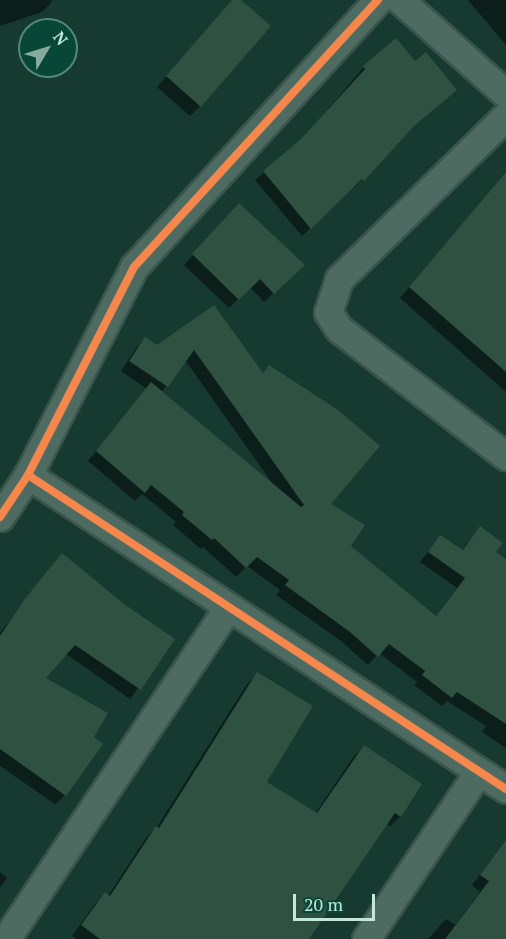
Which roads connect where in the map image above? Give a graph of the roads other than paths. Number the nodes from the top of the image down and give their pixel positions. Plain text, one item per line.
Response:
1 (378, 0) edge
2 (400, 0) edge
3 (506, 94) edge
4 (506, 116) edge
5 (506, 456) edge
6 (28, 475) junction
7 (0, 517) edge
8 (228, 608) junction
9 (479, 771) junction
10 (506, 789) edge
11 (6, 939) edge
12 (366, 939) edge

1 - 6 street
2 - 3 street
4 - 5 street
6 - 7 street
6 - 8 street
8 - 9 street
8 - 11 street
9 - 10 street
9 - 12 street

